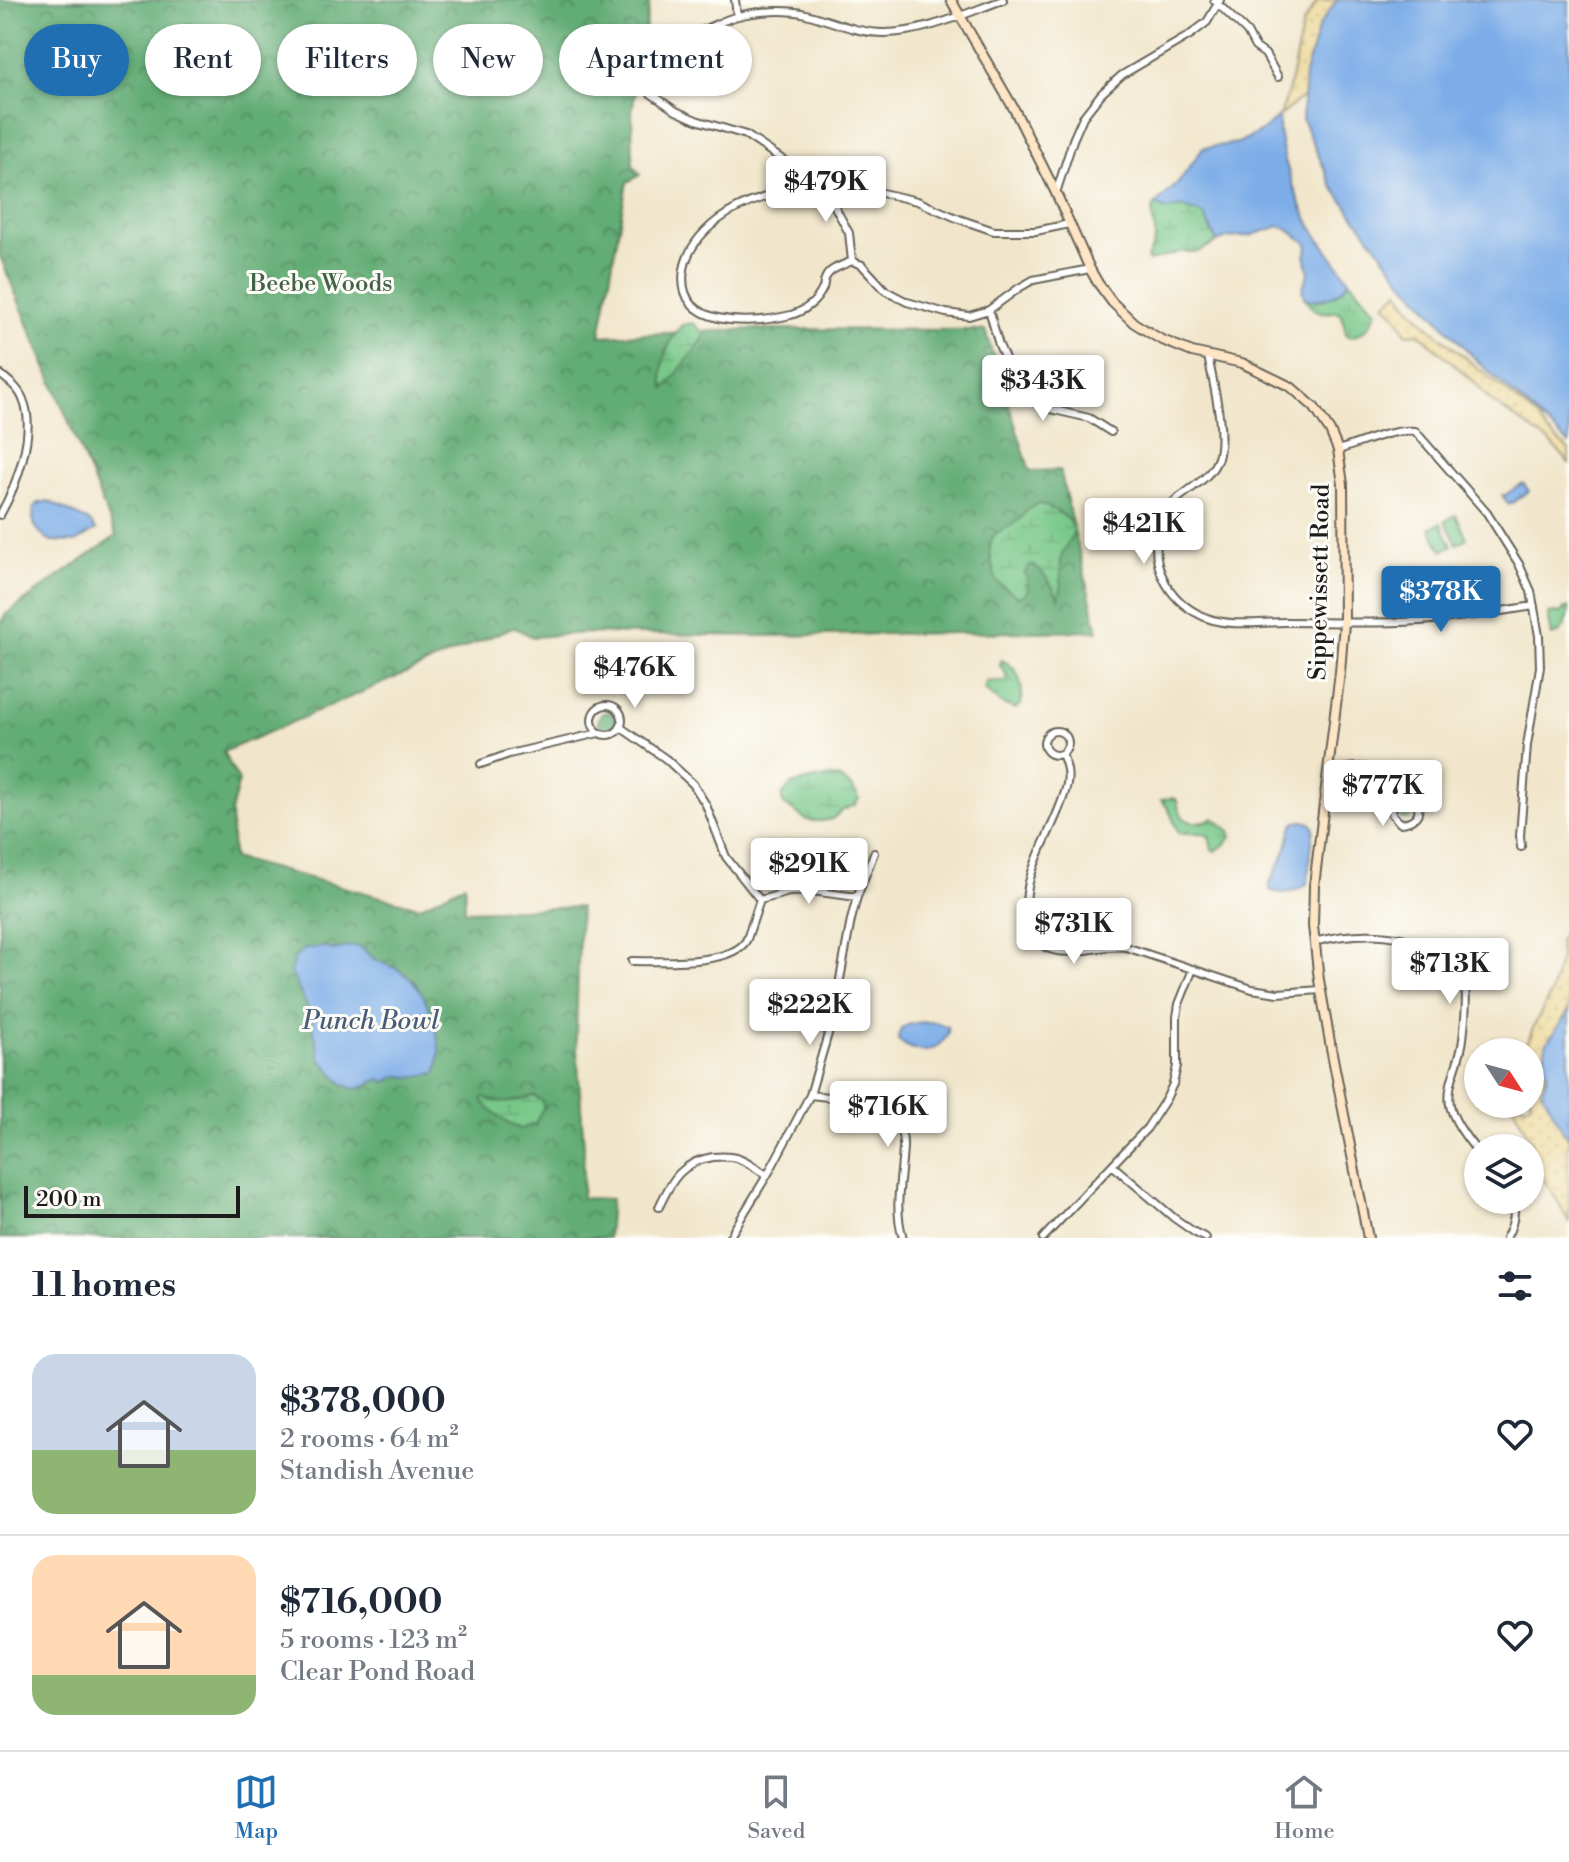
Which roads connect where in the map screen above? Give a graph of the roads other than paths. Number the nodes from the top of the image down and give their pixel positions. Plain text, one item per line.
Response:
1 (735, 0) edge
2 (951, 0) edge
3 (1003, 0) edge
4 (1217, 1) edge
5 (960, 15) junction
6 (737, 16) junction
7 (718, 24) edge
8 (1278, 77) dead end
9 (654, 96) edge
10 (1066, 157) junction
11 (1047, 176) junction
12 (815, 185) junction
13 (838, 186) junction
14 (1056, 193) junction
15 (1069, 224) junction
16 (852, 261) junction
17 (1090, 269) junction
18 (989, 310) junction
19 (1208, 356) junction
20 (0, 374) edge
21 (1111, 432) dead end
22 (1338, 450) junction
23 (0, 515) edge
24 (1534, 606) junction
25 (1344, 623) junction
26 (620, 727) junction
27 (599, 733) junction
28 (1062, 754) dead end
29 (481, 764) dead end
30 (1328, 771) junction
31 (1398, 792) junction
32 (1521, 847) dead end
33 (874, 853) dead end
34 (857, 897) junction
35 (760, 900) junction
36 (1314, 942) junction
37 (632, 961) dead end
38 (1193, 969) junction
39 (1321, 990) junction
40 (810, 1095) junction
41 (1465, 1134) edge
42 (1112, 1165) junction
43 (767, 1175) junction
44 (659, 1207) dead end
45 (1515, 1214) edge
46 (729, 1238) edge
47 (903, 1238) edge
48 (1043, 1238) edge
49 (1206, 1238) edge
50 (1368, 1238) edge
51 (1506, 1238) edge

1 - 6 street
2 - 5 main road, Sippewissett Road
3 - 5 street
4 - 8 street
4 - 10 street
5 - 6 street
5 - 11 main road, Sippewissett Road
6 - 7 street
9 - 12 street
10 - 11 street
10 - 14 street
11 - 14 main road, Sippewissett Road
12 - 13 street
12 - 16 street
13 - 15 street
13 - 16 street
14 - 15 main road, Sippewissett Road
15 - 17 main road, Sippewissett Road
16 - 18 street
17 - 18 street
17 - 19 main road, Sippewissett Road
18 - 21 street
19 - 22 main road, Sippewissett Road
19 - 25 street
20 - 23 street
22 - 24 street
22 - 25 main road, Sippewissett Road
24 - 25 street
24 - 32 street
25 - 30 main road, Sippewissett Road
26 - 27 street
26 - 27 street
26 - 35 street
27 - 29 street
28 - 38 street
30 - 31 street
30 - 36 main road, Sippewissett Road
31 - 31 street
33 - 34 street
34 - 35 street
34 - 40 street
35 - 37 street
36 - 39 main road, Sippewissett Road
36 - 41 street
38 - 39 street
38 - 42 street
39 - 50 main road, Sippewissett Road
40 - 43 street
40 - 47 street
42 - 48 street
42 - 49 street
43 - 44 street
43 - 46 street
45 - 51 street

